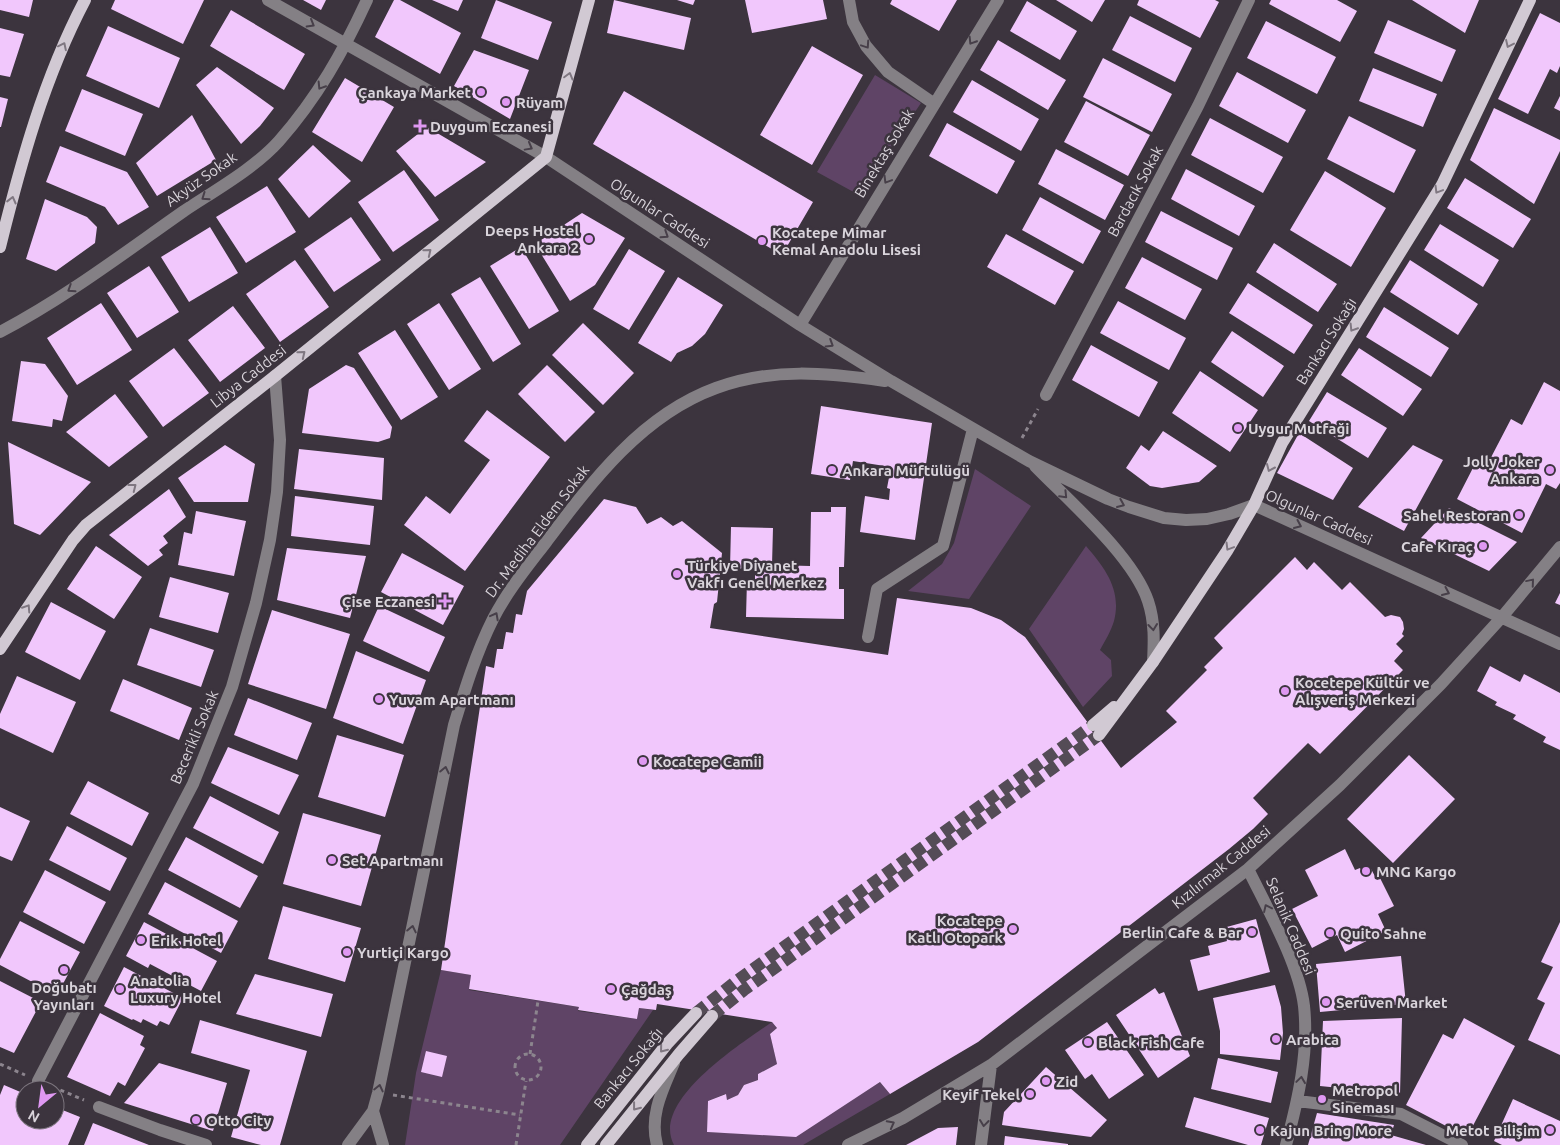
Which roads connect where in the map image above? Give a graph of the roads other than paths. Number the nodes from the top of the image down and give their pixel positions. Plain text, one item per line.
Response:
1 (85, 0) edge
2 (268, 0) edge
3 (367, 0) edge
4 (589, 0) edge
5 (849, 0) edge
6 (998, 0) edge
7 (1249, 0) edge
8 (1530, 0) edge
9 (346, 44) junction
10 (934, 103) junction
11 (546, 157) junction
12 (0, 247) edge
13 (800, 325) junction
14 (0, 332) edge
15 (274, 376) junction
16 (891, 381) junction
17 (1046, 395) road end
18 (973, 428) junction
19 (1029, 461) junction
20 (1254, 505) junction
21 (1560, 547) edge
22 (1502, 617) junction
23 (868, 637) dead end
24 (1560, 644) edge
25 (0, 649) edge
26 (1152, 662) junction
27 (1096, 730) tunnel mouth
28 (1248, 869) junction
29 (696, 1013) tunnel mouth
30 (712, 1016) tunnel mouth
31 (678, 1054) junction
32 (991, 1065) junction
33 (38, 1080) road end
34 (1298, 1101) junction
35 (99, 1107) road end
36 (373, 1112) junction
37 (206, 1145) edge
38 (348, 1145) edge
39 (383, 1145) edge
40 (587, 1145) edge
41 (606, 1145) edge
42 (657, 1145) edge
43 (848, 1145) edge
44 (981, 1145) edge
45 (1286, 1145) edge
46 (1462, 1145) edge

12 -> 1 main road
2 -> 9 street, Olgunlar Caddesi
3 - 9 street, Akyüz Sokak
11 -> 4 main road
5 -> 10 street
6 -> 10 street, Binektaş Sokak
7 - 17 street, Bardacık Sokak
8 -> 20 main road, Bankacı Sokağı
9 -> 11 street, Olgunlar Caddesi
9 -> 14 street, Akyüz Sokak
10 -> 13 street, Binektaş Sokak
11 -> 13 street, Olgunlar Caddesi
15 -> 11 main road, Libya Caddesi
13 -> 16 street, Olgunlar Caddesi
25 -> 15 main road, Libya Caddesi
15 - 33 street, Becerikli Sokak
16 - 18 street, Olgunlar Caddesi
36 -> 16 street, Dr. Mediha Eldem Sokak
18 - 19 street, Olgunlar Caddesi
18 - 23 street
19 -> 20 street, Olgunlar Caddesi
19 -> 26 street, Olgunlar Caddesi
20 -> 22 street, Olgunlar Caddesi
20 -> 26 main road, Bankacı Sokağı
22 -> 21 street, Kızılırmak Caddesi
22 - 24 street, Olgunlar Caddesi
22 - 28 street, Kızılırmak Caddesi
26 - 27 main road, Bankacı Sokağı
28 - 32 street, Kızılırmak Caddesi
34 -> 28 street, Selanik Caddesi
29 -> 40 main road, Bankacı Sokağı
30 - 31 main road, Bankacı Sokağı
31 -> 41 main road, Bankacı Sokağı
31 - 42 street
43 -> 32 street, Kızılırmak Caddesi
32 -> 44 street
34 - 45 street, Selanik Caddesi
34 - 46 street
35 - 37 street
36 - 38 street, Dr. Mediha Eldem Sokak
36 - 39 street

